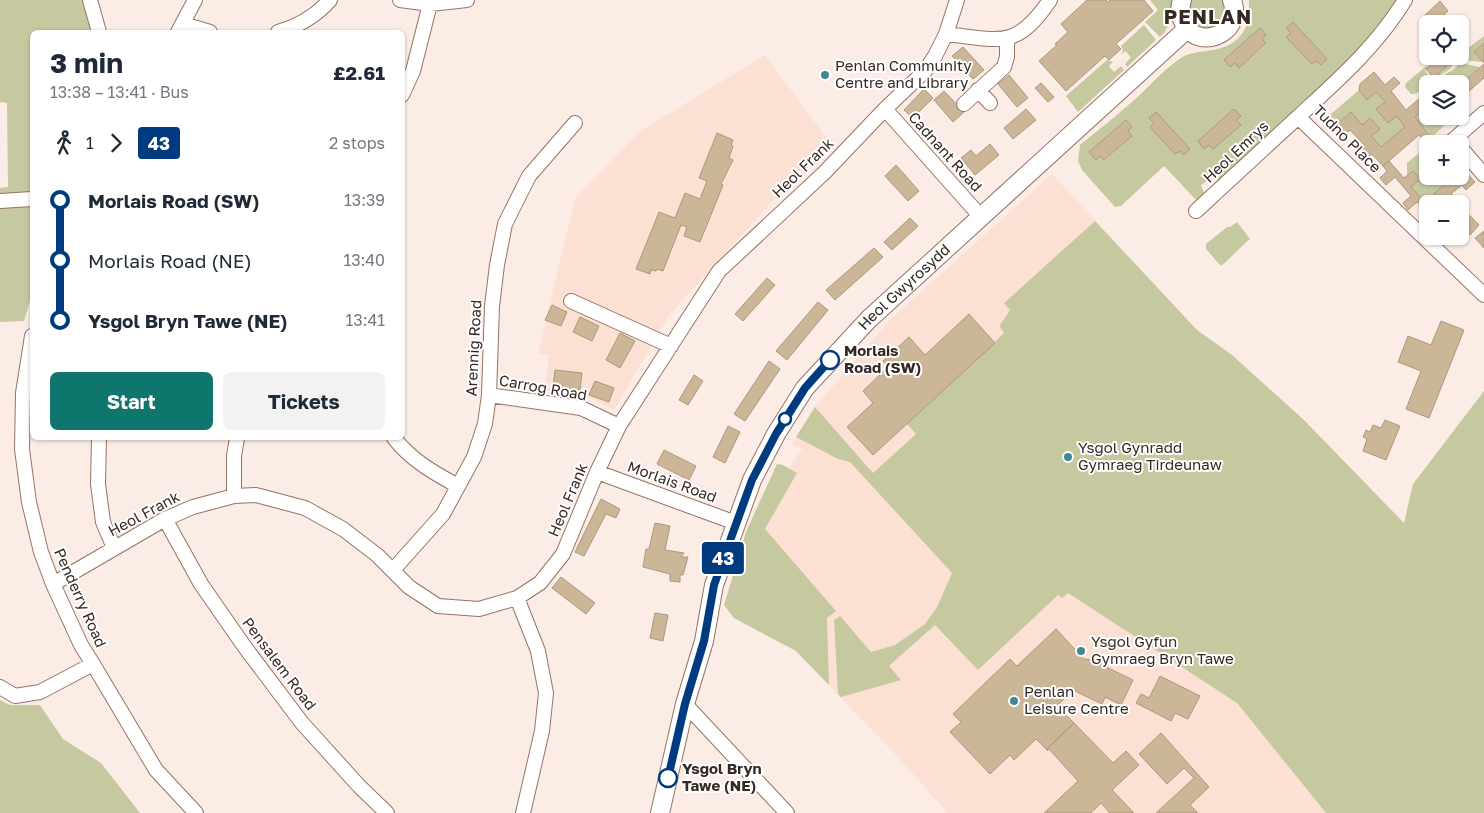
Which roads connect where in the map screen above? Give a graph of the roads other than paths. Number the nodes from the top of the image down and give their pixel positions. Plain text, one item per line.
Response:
1 (90, 0) edge
2 (194, 0) edge
3 (330, 0) edge
4 (400, 0) edge
5 (467, 0) edge
6 (957, 0) edge
7 (1050, 0) edge
8 (1182, 0) edge
9 (1232, 0) edge
10 (1405, 0) edge
11 (430, 4) junction
12 (181, 28) edge
13 (1187, 29) junction
14 (98, 30) edge
15 (196, 30) edge
16 (284, 30) edge
17 (946, 34) junction
18 (1007, 38) junction
19 (405, 88) edge
20 (978, 90) junction
21 (990, 102) dead end
22 (964, 104) dead end
23 (885, 108) junction
24 (1484, 113) edge
25 (1298, 116) junction
26 (574, 123) dead end
27 (1465, 135) edge
28 (1469, 158) edge
29 (1484, 175) edge
30 (30, 200) edge
31 (0, 201) edge
32 (1196, 211) dead end
33 (981, 217) junction
34 (1484, 295) edge
35 (571, 301) dead end
36 (671, 346) junction
37 (30, 348) edge
38 (489, 395) junction
39 (619, 426) junction
40 (99, 440) edge
41 (237, 440) edge
42 (396, 440) edge
43 (597, 472) junction
44 (458, 486) junction
45 (234, 496) junction
46 (165, 519) junction
47 (736, 523) junction
48 (114, 548) junction
49 (393, 570) junction
50 (53, 584) junction
51 (517, 598) junction
52 (93, 664) junction
53 (0, 687) edge
54 (685, 704) junction
55 (196, 813) edge
56 (387, 813) edge
57 (523, 813) edge
58 (660, 813) edge
59 (787, 813) edge

1 - 14 street
2 - 12 street
3 - 16 street
4 - 11 street
5 - 11 street
6 - 17 street, Heol Frank
7 - 18 street
8 - 13 street
9 - 13 street
10 - 25 street, Tudno Place
11 - 19 street
12 - 15 street
13 - 33 street, Heol Gwyrosydd
17 - 18 street
17 - 23 street, Heol Frank
18 - 20 street
20 - 21 street
20 - 22 street
23 - 33 street, Cadnant Road
23 - 36 street, Heol Frank
24 - 27 street
25 - 32 street, Heol Emrys
25 - 34 street, Tudno Place
26 - 38 street, Arennig Road
28 - 29 street
30 - 31 street
33 - 47 street, Heol Gwyrosydd
35 - 36 street
36 - 39 street, Heol Frank
37 - 50 street, Penderry Road
38 - 39 street, Carrog Road
38 - 44 street, Arennig Road
39 - 43 street, Heol Frank
40 - 48 street
41 - 45 street
42 - 44 street
43 - 47 street, Morlais Road
43 - 51 street, Heol Frank
44 - 49 street, Arennig Road
45 - 46 street, Heol Frank
45 - 49 street, Heol Frank
46 - 48 street, Heol Frank
46 - 56 street, Pensalem Road
47 - 54 street, Heol Gwyrosydd
48 - 50 street, Heol Frank
49 - 51 street, Heol Frank
50 - 52 street, Penderry Road
51 - 57 street
52 - 53 street
52 - 55 street, Penderry Road
54 - 58 street, Heol Gwyrosydd
54 - 59 street

